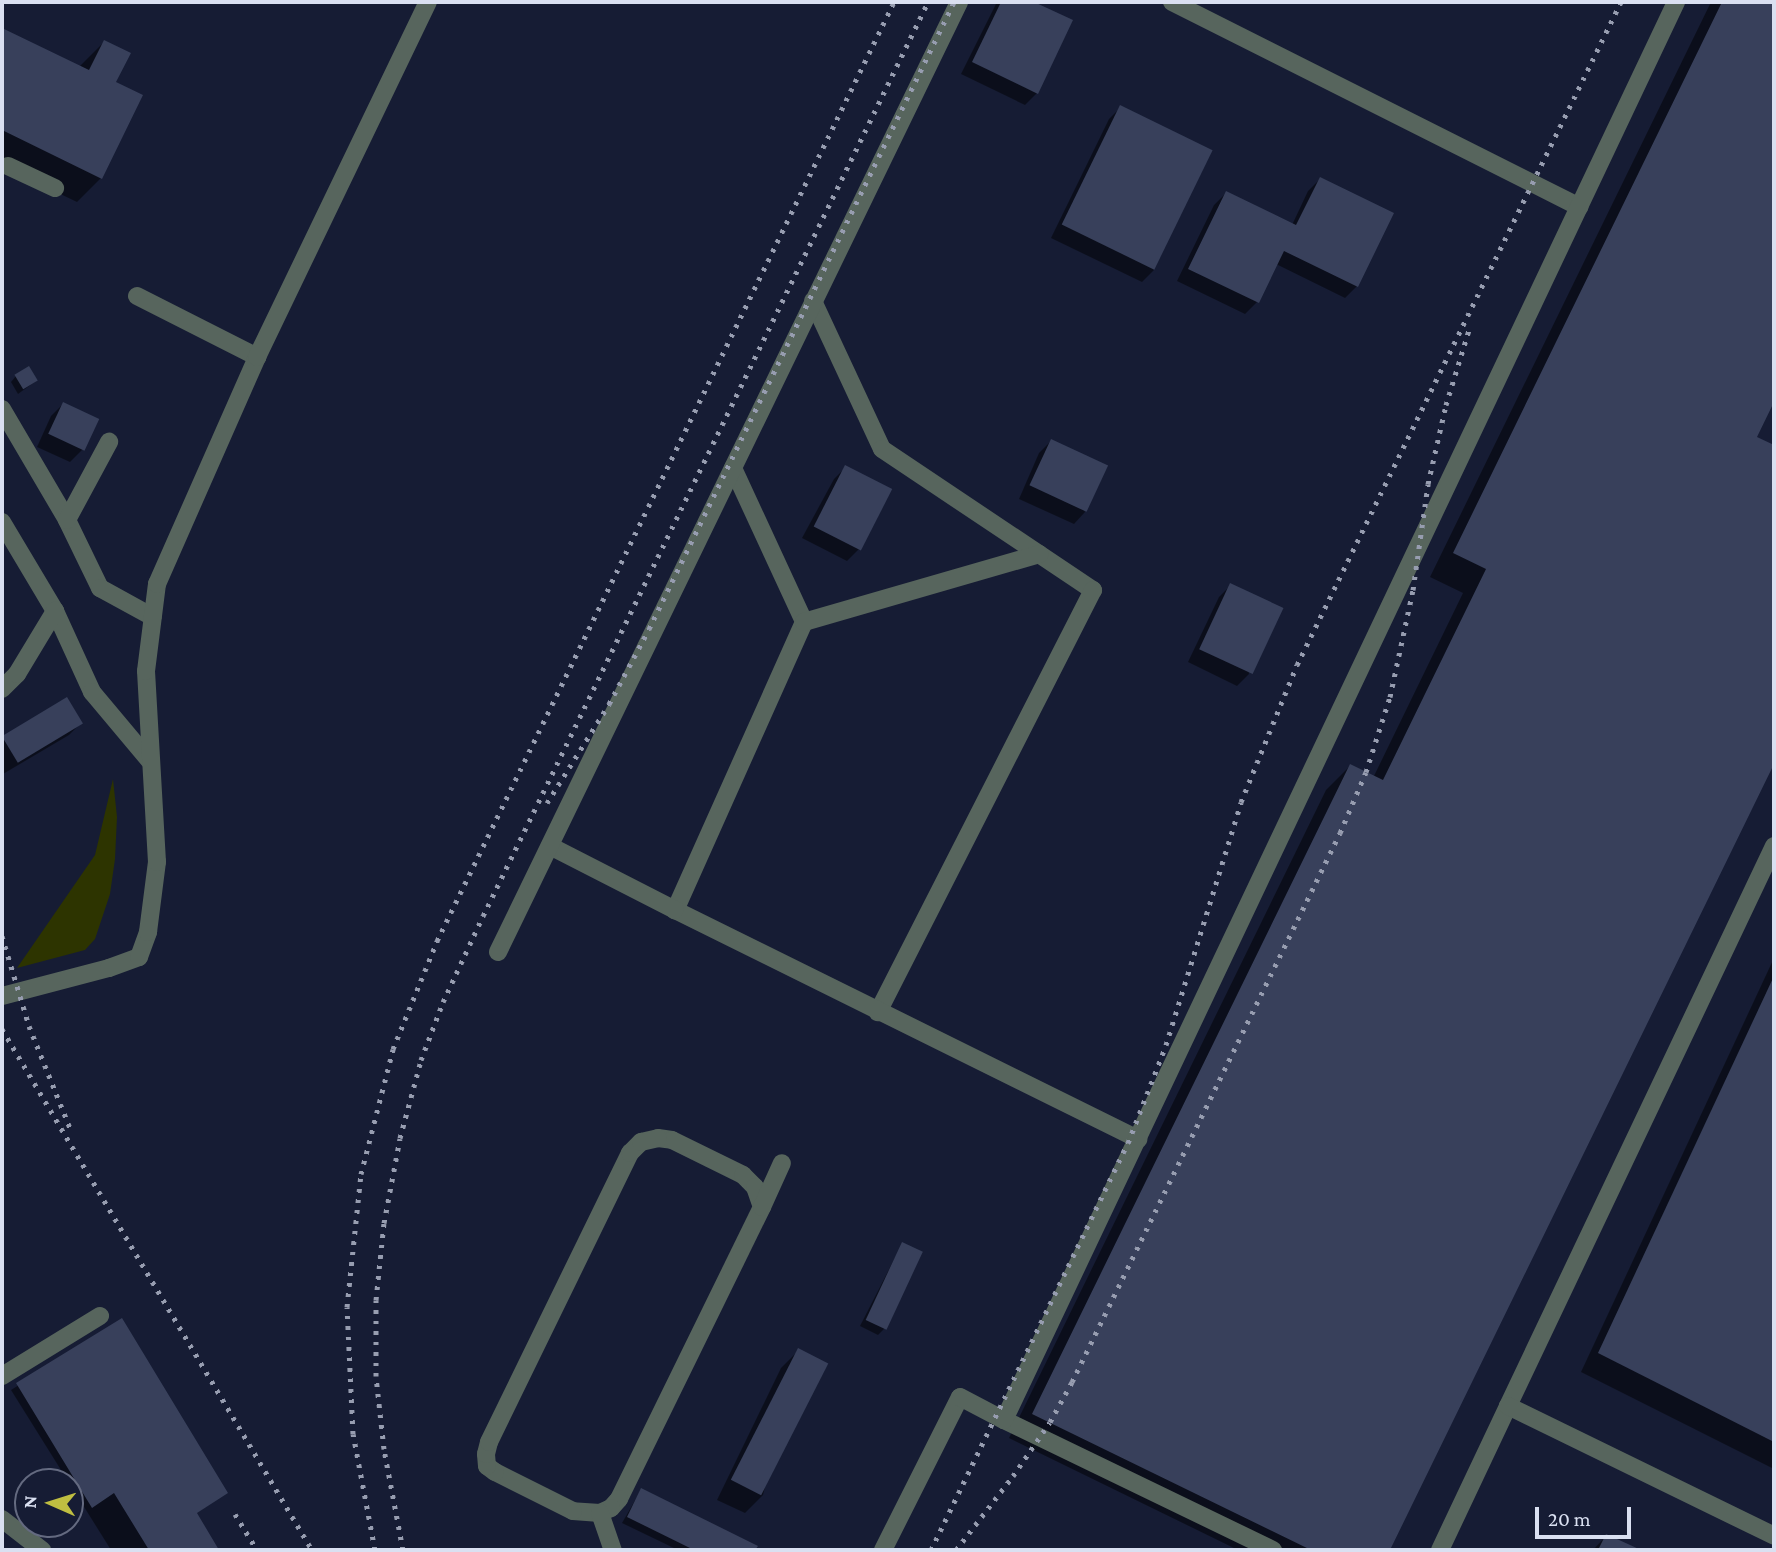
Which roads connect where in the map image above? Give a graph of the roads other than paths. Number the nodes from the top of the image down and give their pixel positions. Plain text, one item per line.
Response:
1 (428, 2) edge
2 (959, 2) edge
3 (1172, 2) edge
4 (1676, 2) edge
5 (4, 169) edge
6 (55, 188) dead end
7 (1579, 207) junction
8 (137, 296) dead end
9 (813, 301) junction
10 (257, 357) junction
11 (2, 409) edge
12 (109, 442) dead end
13 (733, 468) junction
14 (67, 520) junction
15 (2, 522) edge
16 (1040, 554) junction
17 (55, 611) junction
18 (153, 617) junction
19 (804, 622) junction
20 (2, 689) edge
21 (149, 760) junction
22 (550, 846) junction
23 (1774, 846) edge
24 (675, 909) junction
25 (498, 952) dead end
26 (2, 996) edge
27 (878, 1012) junction
28 (1138, 1139) junction
29 (782, 1163) dead end
30 (762, 1207) junction
31 (100, 1315) dead end
32 (2, 1376) edge
33 (1508, 1406) junction
34 (1004, 1420) junction
35 (600, 1513) junction
36 (2, 1519) edge
37 (1774, 1536) edge
38 (42, 1550) edge
39 (613, 1550) edge
40 (883, 1550) edge
41 (1273, 1550) edge
42 (1440, 1550) edge

1 - 10 street
2 - 9 street
3 - 7 street
4 - 7 street
5 - 6 street
7 - 28 street
8 - 10 street
9 - 13 street
9 - 16 street
10 - 18 street
11 - 14 street
12 - 14 street
13 - 19 street
13 - 22 street
14 - 18 street
15 - 17 street
16 - 19 street
16 - 27 street
17 - 20 street
17 - 21 street
18 - 21 street
19 - 24 street
21 - 26 street
22 - 24 street
22 - 25 street
23 - 33 street
24 - 27 street
27 - 28 street
28 - 34 street
29 - 30 street
30 - 35 street
30 - 35 street
31 - 32 street
33 - 37 street
33 - 42 street
34 - 40 street
34 - 41 street
35 - 39 street
36 - 38 street

